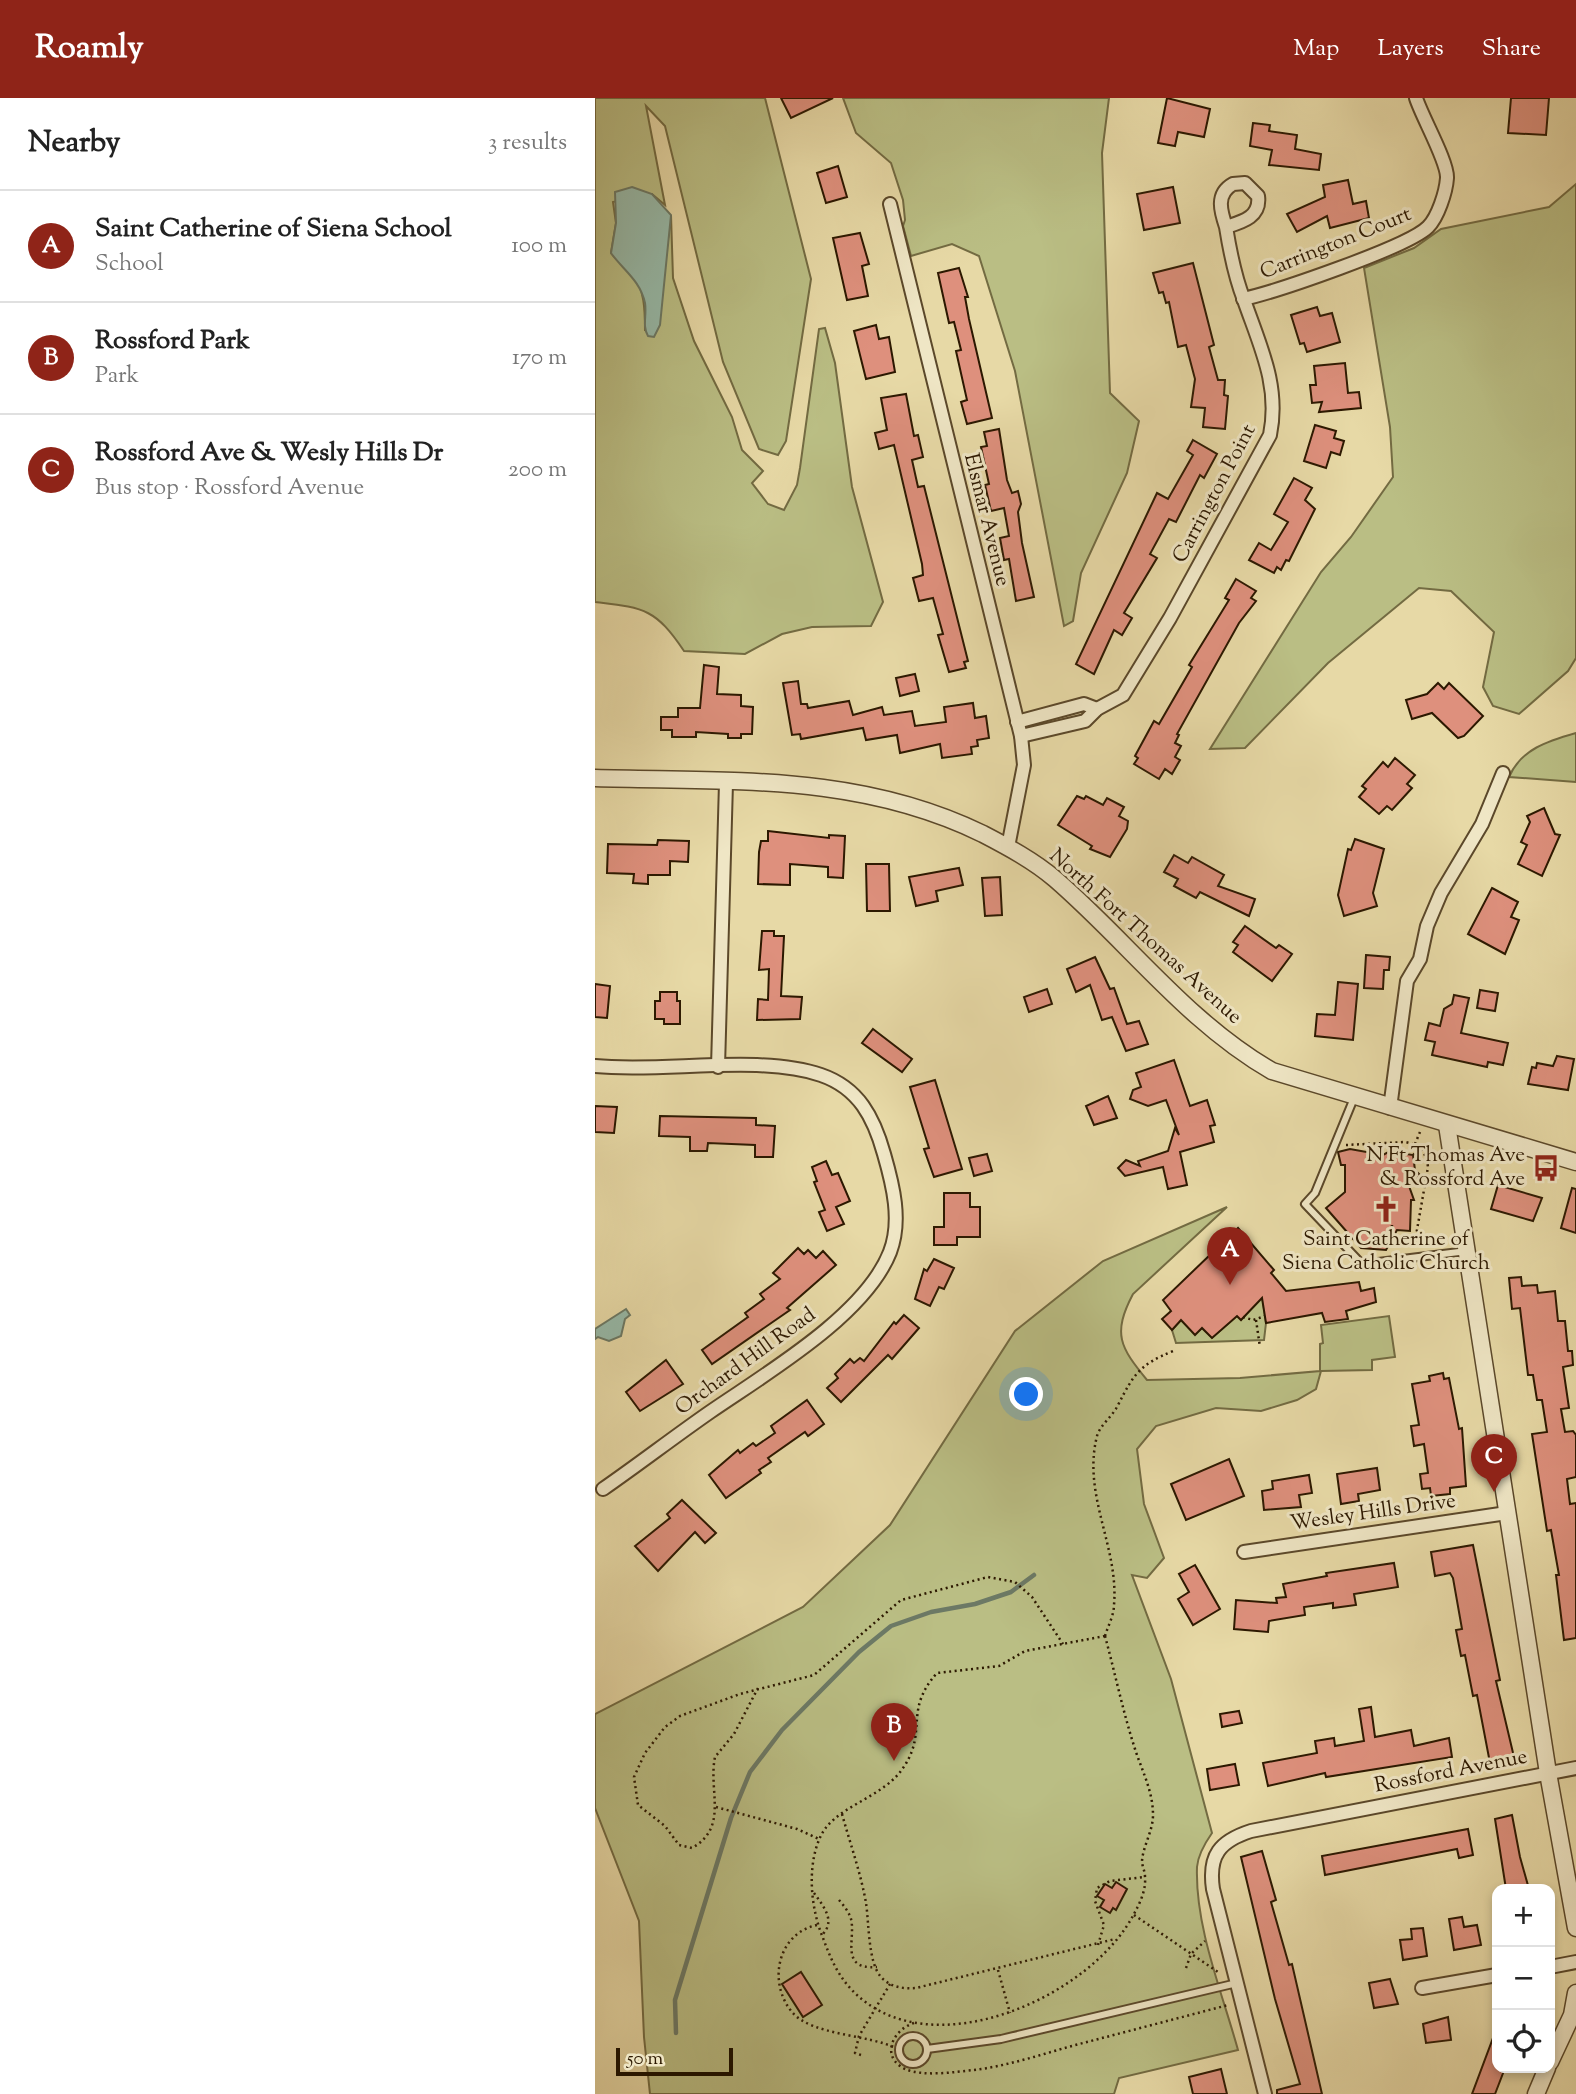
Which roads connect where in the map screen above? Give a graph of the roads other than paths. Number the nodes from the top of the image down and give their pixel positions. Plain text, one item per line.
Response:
1 (1416, 98) edge
2 (890, 204) dead end
3 (1226, 227) dead end
4 (1243, 299) junction
5 (1097, 709) junction
6 (1017, 722) junction
7 (1021, 736) junction
8 (1503, 773) dead end
9 (595, 778) edge
10 (726, 783) junction
11 (1008, 847) junction
12 (595, 1066) edge
13 (718, 1067) junction
14 (1355, 1098) junction
15 (1390, 1108) junction
16 (1447, 1125) junction
17 (1576, 1163) edge
18 (1469, 1251) junction
19 (603, 1489) dead end
20 (1507, 1513) junction
21 (1244, 1552) dead end
22 (1576, 1768) edge
23 (1548, 1773) junction
24 (1576, 1928) edge
25 (1576, 1962) edge
26 (1555, 1966) edge
27 (1492, 1976) edge
28 (1237, 1983) junction
29 (1422, 1988) dead end
30 (1576, 1993) edge
31 (927, 2049) junction
32 (1555, 2051) edge
33 (1545, 2073) edge
34 (1265, 2094) edge
35 (1537, 2094) edge

1 - 4 street, Carrington Court
2 - 6 street, Elsmar Avenue
3 - 4 street, Carrington Point
4 - 5 street, Carrington Point
5 - 6 street
5 - 7 street, Carrington Point
6 - 7 street, Elsmar Avenue
7 - 11 street, Elsmar Avenue
8 - 15 street
9 - 10 street, North Fort Thomas Avenue
10 - 11 street, North Fort Thomas Avenue
10 - 13 street
11 - 14 street, North Fort Thomas Avenue
12 - 13 street, Orchard Hill Road
13 - 19 street, Orchard Hill Road
14 - 15 street, North Fort Thomas Avenue
14 - 18 lane
15 - 16 street, North Fort Thomas Avenue
16 - 17 street, North Fort Thomas Avenue
16 - 18 street, Rossford Avenue
18 - 20 street, Rossford Avenue
20 - 21 street, Wesley Hills Drive
20 - 23 street, Rossford Avenue
22 - 23 street
23 - 24 street
23 - 28 street, Rossford Avenue
25 - 26 street
27 - 29 street
28 - 31 lane
28 - 34 street, Rossford Avenue
30 - 32 street
31 - 31 lane
33 - 35 street

